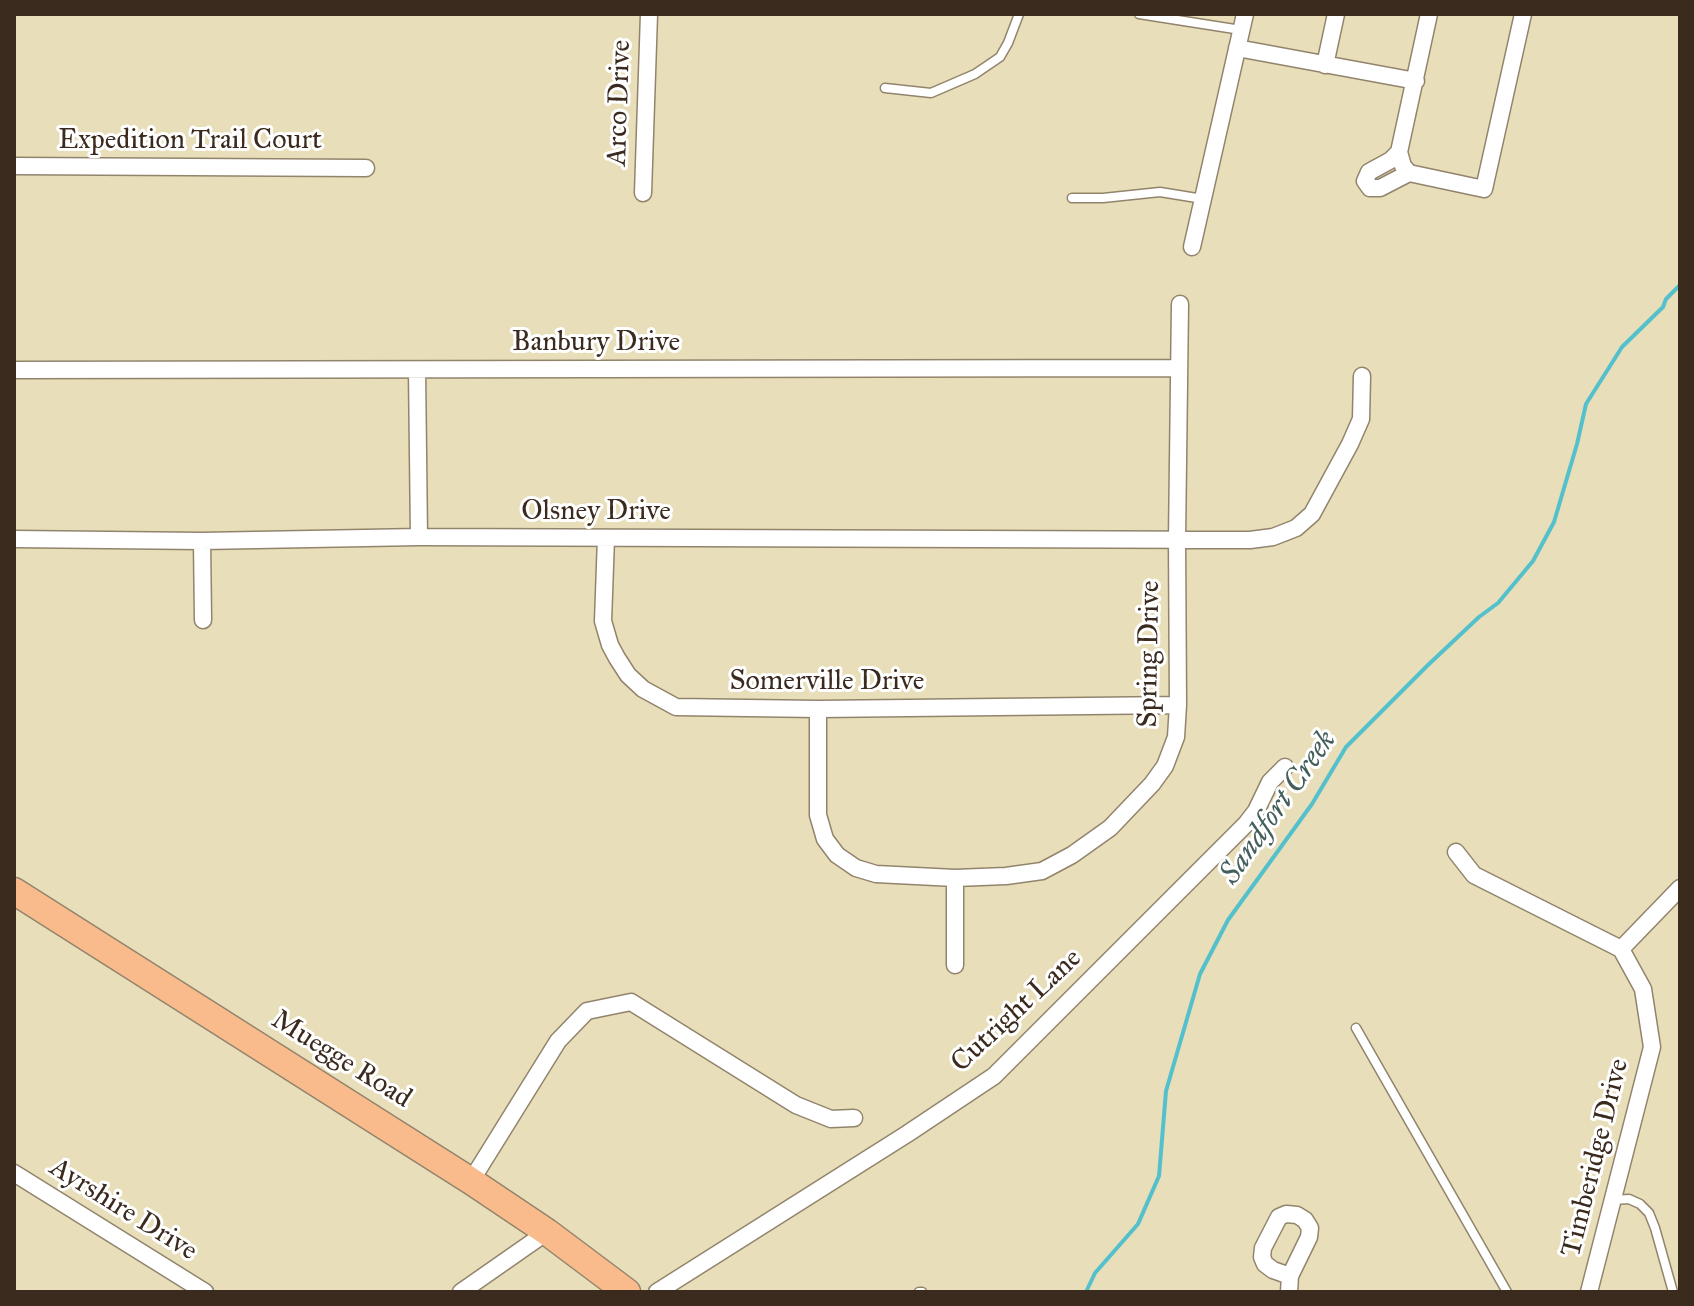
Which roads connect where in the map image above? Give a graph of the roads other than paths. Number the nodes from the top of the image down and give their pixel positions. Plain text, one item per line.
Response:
1 (649, 14) edge
2 (1019, 14) edge
3 (1139, 14) edge
4 (1336, 14) edge
5 (1429, 14) edge
6 (1523, 14) edge
7 (1243, 22) edge
8 (1237, 48) junction
9 (1325, 65) junction
10 (1416, 81) junction
11 (885, 88) dead end
12 (1399, 152) junction
13 (14, 166) edge
14 (366, 168) dead end
15 (1409, 173) junction
16 (643, 193) dead end
17 (1072, 198) dead end
18 (1203, 199) junction
19 (1192, 247) dead end
20 (1180, 304) dead end
21 (1179, 368) junction
22 (14, 370) edge
23 (417, 370) junction
24 (1362, 376) dead end
25 (419, 537) junction
26 (606, 538) junction
27 (14, 539) edge
28 (1177, 540) junction
29 (202, 541) junction
30 (203, 620) dead end
31 (1178, 705) junction
32 (818, 709) junction
33 (1285, 767) dead end
34 (1456, 852) dead end
35 (955, 878) junction
36 (1680, 888) edge
37 (14, 891) edge
38 (1621, 949) junction
39 (955, 965) dead end
40 (1356, 1028) dead end
41 (854, 1118) dead end
42 (14, 1173) edge
43 (471, 1181) junction
44 (1612, 1201) junction
45 (547, 1232) junction
46 (205, 1292) edge
47 (461, 1292) edge
48 (627, 1292) edge
49 (657, 1292) edge
50 (1507, 1292) edge
51 (1589, 1292) edge
52 (1673, 1292) edge

1 - 16 street, Arco Drive
2 - 11 lane
3 - 7 lane
4 - 9 street
5 - 10 street
6 - 15 street
7 - 8 street
8 - 9 street
8 - 18 street
9 - 10 street
10 - 12 street
12 - 15 street
12 - 15 street
13 - 14 street, Expedition Trail Court
17 - 18 lane
18 - 19 street
20 - 21 street, Spring Drive
21 - 23 street, Banbury Drive
21 - 28 street, Spring Drive
22 - 23 street, Banbury Drive
23 - 25 street
24 - 28 street, Olsney Drive
25 - 26 street, Olsney Drive
25 - 29 street, Olsney Drive
26 - 28 street, Olsney Drive
26 - 32 street, Somerville Drive
27 - 29 street, Olsney Drive
28 - 31 street, Spring Drive
29 - 30 street
31 - 32 street, Somerville Drive
31 - 35 street, Spring Drive
32 - 35 street, Spring Drive
33 - 49 street, Cutright Lane
34 - 38 street
35 - 39 street
36 - 38 street
37 - 43 main road, Muegge Road
38 - 44 street, Timberidge Drive
40 - 50 lane
41 - 43 street
42 - 46 street, Ayrshire Drive
43 - 45 main road, Muegge Road
44 - 51 street, Timberidge Drive
44 - 52 lane
45 - 47 street
45 - 48 main road, Muegge Road

